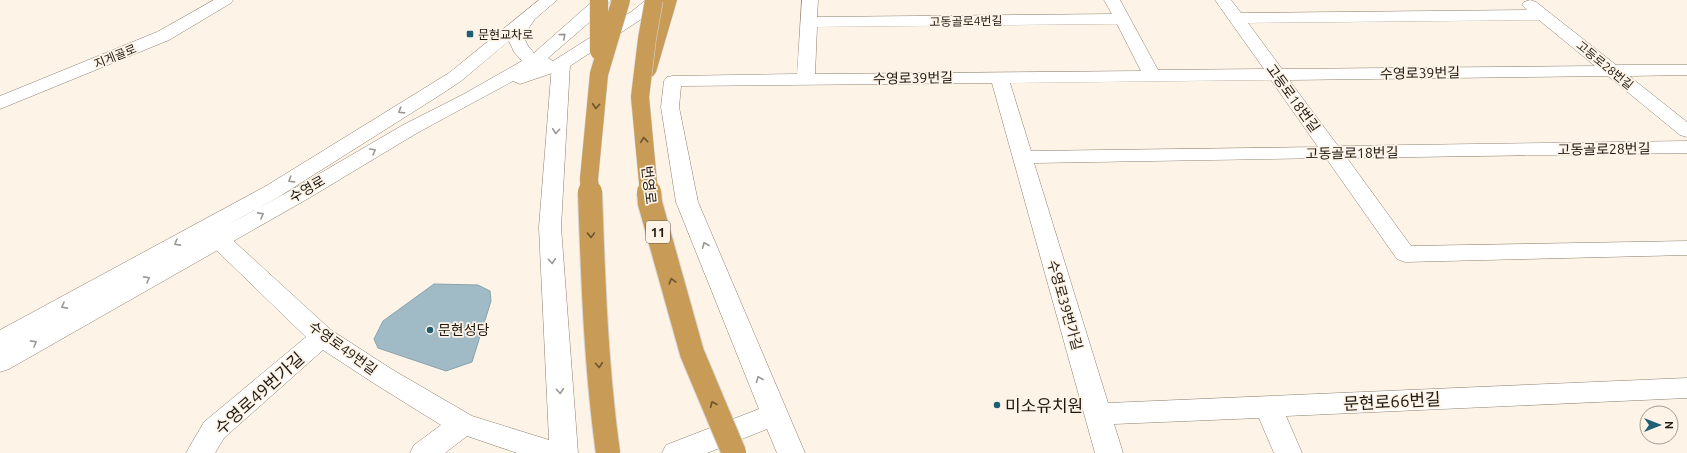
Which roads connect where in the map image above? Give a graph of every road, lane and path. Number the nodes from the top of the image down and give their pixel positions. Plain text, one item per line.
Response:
1 (225, 0) edge
2 (549, 0) edge
3 (599, 0) edge
4 (603, 0) edge
5 (621, 0) edge
6 (655, 0) edge
7 (669, 0) edge
8 (810, 0) edge
9 (1112, 0) edge
10 (1223, 0) edge
11 (1524, 0) edge
12 (532, 6) edge
13 (1542, 15) junction
14 (1235, 18) junction
15 (1123, 19) junction
16 (809, 22) junction
17 (533, 62) junction
18 (561, 64) junction
19 (1612, 70) junction
20 (1687, 70) edge
21 (599, 74) junction
22 (1276, 74) junction
23 (1152, 76) junction
24 (999, 77) junction
25 (806, 79) junction
26 (640, 97) junction
27 (470, 98) junction
28 (0, 103) edge
29 (1687, 130) edge
30 (1687, 147) edge
31 (1522, 150) joint
32 (1332, 154) junction
33 (1022, 157) junction
34 (218, 239) junction
35 (1687, 248) edge
36 (322, 336) junction
37 (0, 341) edge
38 (0, 362) edge
39 (1687, 388) edge
40 (1268, 407) junction
41 (1097, 414) junction
42 (774, 415) junction
43 (463, 424) junction
44 (200, 453) edge
45 (424, 453) edge
46 (552, 453) edge
47 (564, 453) edge
48 (608, 453) edge
49 (676, 453) edge
50 (734, 453) edge
51 (791, 453) edge
52 (1109, 453) edge
53 (1288, 453) edge

1 - 28 street, 지게골로
2 - 12 street, 수영로
3 - 21 highway, bridge
17 -> 4 street, 수영로
5 - 21 highway, bridge
6 - 18 street
6 - 26 highway, 번영로 / 11, bridge
7 - 26 highway, bridge
8 - 16 street
9 - 15 street
10 - 14 street, 고등로18번길
11 - 13 street, 고등로28번길
12 - 17 street
12 -> 37 street, 수영로
13 - 14 street
13 - 19 street, 고등로28번길
14 - 22 street, 고등로18번길
15 - 16 street, 고동골로4번길
15 - 23 street
16 - 25 street
17 - 18 street
17 - 27 street, 수영로
18 - 27 street
18 -> 47 street
19 - 20 street, 수영로39번길
19 - 22 street, 수영로39번길
19 - 29 street, 고등로28번길
21 -> 48 highway, bridge
22 - 23 street, 수영로39번길
22 - 32 street, 고등로18번길
23 - 24 street, 수영로39번길
24 - 25 street, 수영로39번길
24 - 33 street, 수영로39번가길
42 -> 25 street, 수영로39번길
50 -> 26 highway, 번영로 / 11, bridge
34 -> 27 street, 수영로
30 - 31 street, 고동골로28번길
31 - 32 street, 고동골로18번길
32 - 33 street, 고동골로18번길
32 - 35 street, 고등로18번길
33 - 41 street, 수영로39번가길
34 - 36 street, 수영로49번길
38 -> 34 street, 수영로
36 - 43 street, 수영로49번길
36 - 44 street, 수영로49번가길
39 - 40 street, 문현로66번길
40 - 41 street, 문현로66번길
40 - 53 street
41 - 52 street, 수영로39번가길
42 - 49 street
42 - 51 street
43 - 45 street
43 - 46 street, 수영로49번길

